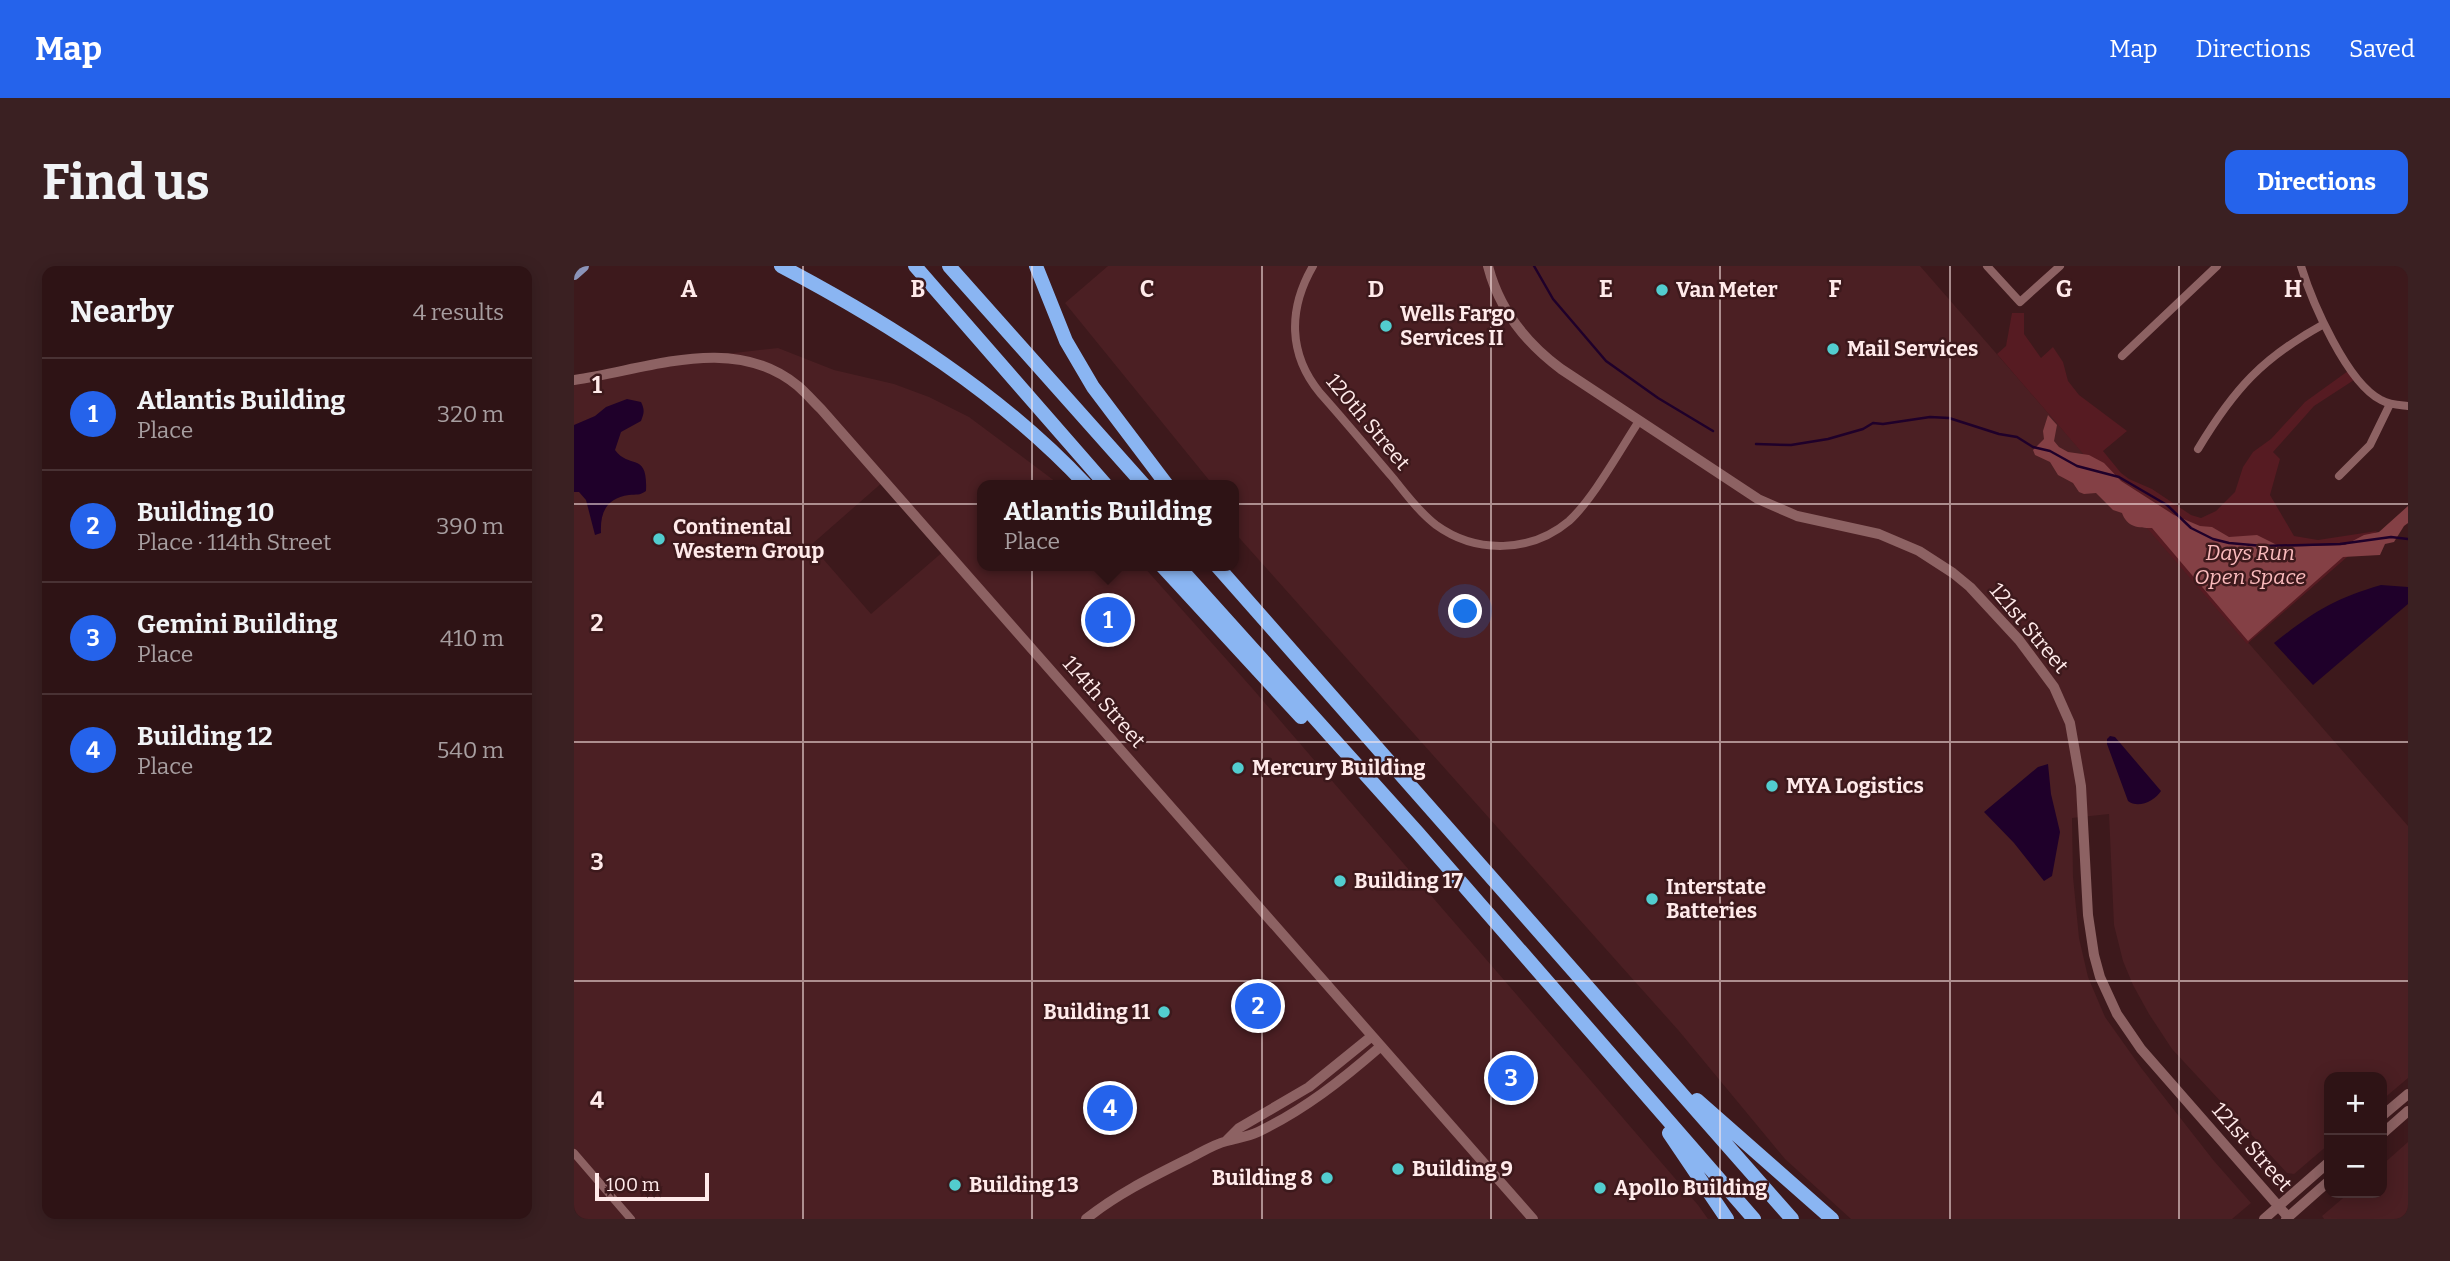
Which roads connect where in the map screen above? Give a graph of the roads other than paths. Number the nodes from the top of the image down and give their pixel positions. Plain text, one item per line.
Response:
1 (583, 266) edge
2 (781, 266) edge
3 (915, 266) edge
4 (949, 266) edge
5 (1036, 266) edge
6 (1313, 266) edge
7 (1488, 266) edge
8 (1987, 266) edge
9 (2060, 266) edge
10 (2217, 266) edge
11 (2301, 266) edge
12 (574, 274) edge
13 (2324, 324) junction
14 (2122, 356) dead end
15 (574, 380) edge
16 (2390, 404) junction
17 (2408, 406) edge
18 (1639, 421) junction
19 (2198, 449) dead end
20 (2339, 476) dead end
21 (1080, 480) edge
22 (1102, 480) edge
23 (1140, 480) edge
24 (1163, 480) edge
25 (1167, 571) edge
26 (1182, 571) edge
27 (1221, 571) edge
28 (1232, 571) edge
29 (1242, 594) junction
30 (1418, 833) junction
31 (1372, 1036) junction
32 (1381, 1046) junction
33 (1651, 1060) junction
34 (1633, 1079) junction
35 (2408, 1094) edge
36 (2408, 1111) edge
37 (2387, 1112) edge
38 (2387, 1130) edge
39 (1226, 1141) junction
40 (574, 1153) edge
41 (2324, 1166) edge
42 (2324, 1186) edge
43 (2278, 1207) junction
44 (2288, 1218) edge
45 (631, 1219) edge
46 (1086, 1219) edge
47 (1533, 1219) edge
48 (1727, 1219) edge
49 (1754, 1219) edge
50 (1792, 1219) edge
51 (1832, 1219) edge
52 (2264, 1219) edge

1 - 12 main road
2 - 21 highway
3 - 22 highway
4 - 23 highway
5 - 24 highway
6 - 18 street, 120th Street
7 - 18 street, 121st Street
8 - 9 street
10 - 14 street
11 - 13 street
13 - 16 street
13 - 19 street
15 - 31 street, 114th Street
16 - 17 street
16 - 20 street
18 - 43 street, 121st Street
25 - 30 highway
26 - 30 highway
27 - 29 highway
28 - 29 highway
29 - 33 highway
30 - 34 highway
31 - 32 street, 114th Street
31 - 39 street
32 - 39 street
32 - 47 street, 114th Street
33 - 50 highway
33 - 51 highway
34 - 48 highway
34 - 49 highway
35 - 37 street
36 - 38 street
39 - 46 street
40 - 45 street
41 - 43 street
42 - 44 street
43 - 44 street, 121st Street
43 - 52 street

